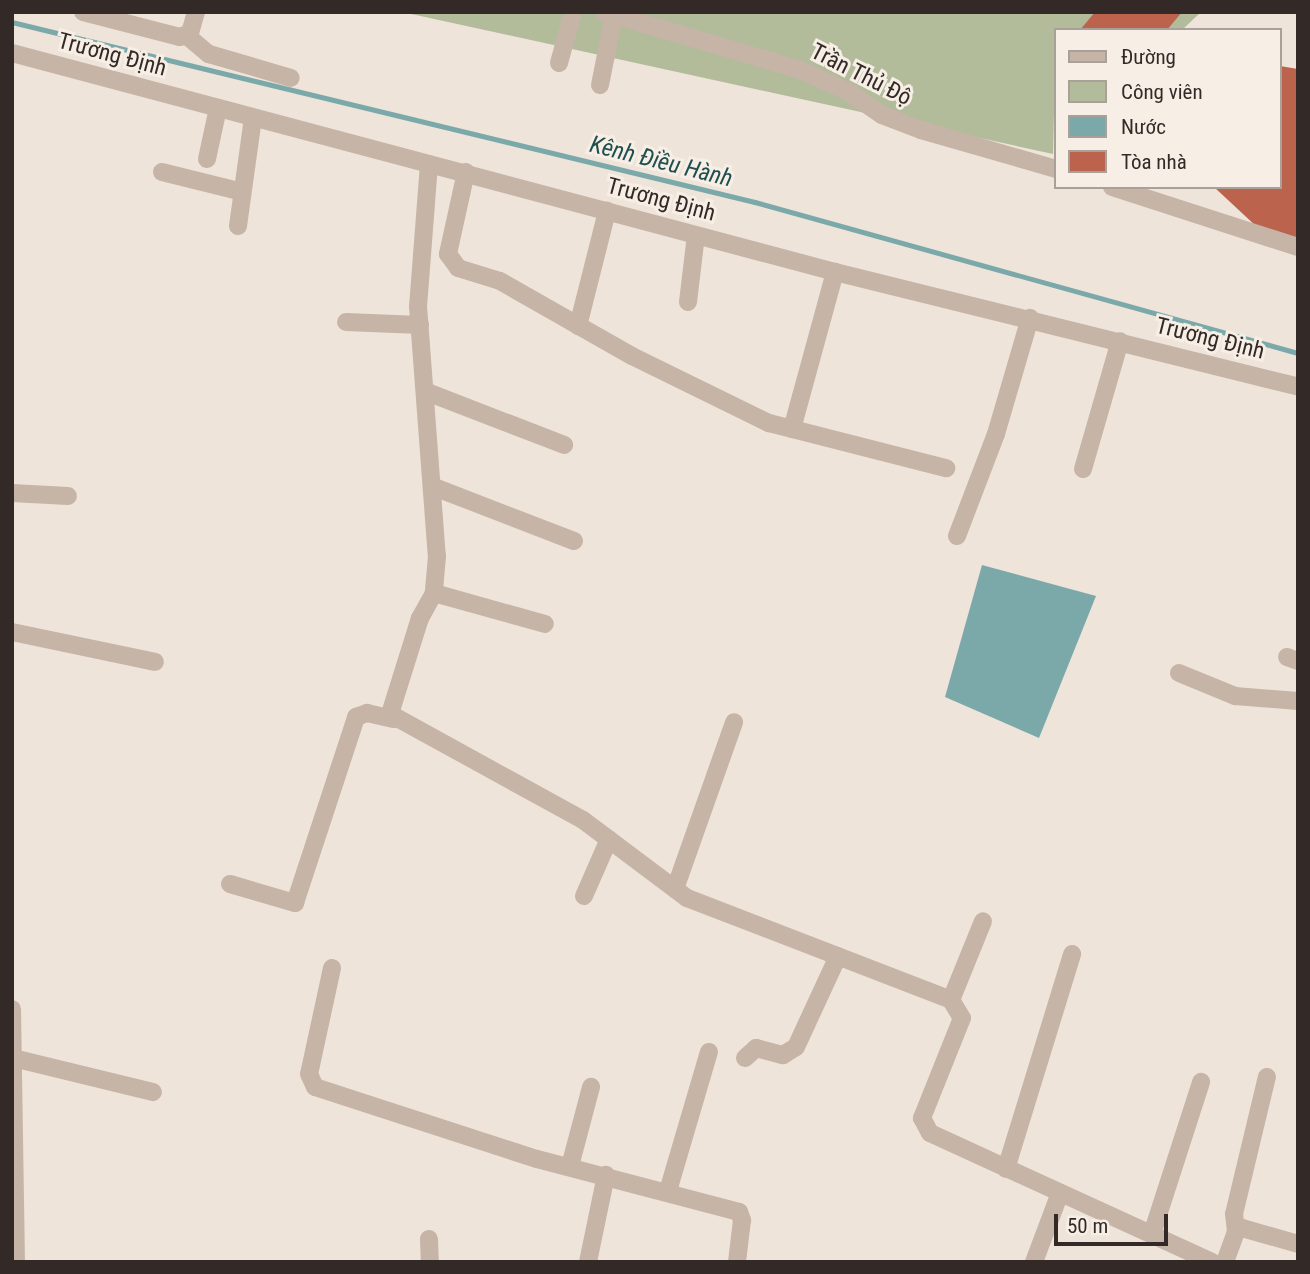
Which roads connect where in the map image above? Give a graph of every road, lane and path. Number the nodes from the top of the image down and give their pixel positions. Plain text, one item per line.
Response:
1 (83, 12) edge
2 (196, 12) edge
3 (573, 12) edge
4 (609, 14) edge
5 (186, 35) junction
6 (12, 54) edge
7 (559, 63) dead end
8 (291, 78) dead end
9 (600, 85) dead end
10 (218, 108) junction
11 (253, 117) junction
12 (207, 159) dead end
13 (429, 164) junction
14 (1054, 168) edge
15 (162, 172) dead end
16 (466, 172) junction
17 (1118, 189) edge
18 (242, 192) junction
19 (607, 211) junction
20 (238, 226) dead end
21 (696, 235) junction
22 (1298, 247) edge
23 (835, 272) junction
24 (688, 302) dead end
25 (1030, 318) junction
26 (346, 322) dead end
27 (420, 325) junction
28 (578, 326) junction
29 (1120, 341) junction
30 (1298, 387) edge
31 (427, 392) junction
32 (792, 429) junction
33 (564, 445) dead end
34 (946, 468) dead end
35 (1083, 469) dead end
36 (435, 487) junction
37 (12, 493) edge
38 (68, 496) dead end
39 (957, 536) dead end
40 (574, 541) dead end
41 (433, 593) junction
42 (545, 624) dead end
43 (12, 632) edge
44 (155, 662) dead end
45 (1179, 673) dead end
46 (1298, 701) edge
47 (393, 719) junction
48 (734, 722) dead end
49 (609, 839) junction
50 (230, 884) dead end
51 (675, 889) junction
52 (584, 897) dead end
53 (983, 922) dead end
54 (1072, 954) dead end
55 (838, 956) junction
56 (332, 968) dead end
57 (951, 1000) junction
58 (12, 1009) edge
59 (709, 1052) dead end
60 (13, 1058) edge
61 (745, 1058) dead end
62 (1267, 1077) dead end
63 (1201, 1082) dead end
64 (591, 1087) dead end
65 (153, 1092) dead end
66 (570, 1166) junction
67 (1006, 1169) junction
68 (606, 1175) junction
69 (668, 1191) junction
70 (1060, 1193) junction
71 (1236, 1232) junction
72 (1152, 1234) junction
73 (429, 1239) dead end
74 (1298, 1244) edge
75 (16, 1262) edge
76 (430, 1262) edge
77 (588, 1262) edge
78 (737, 1262) edge
79 (1034, 1262) edge
80 (1212, 1262) edge
81 (1225, 1262) edge

1 - 5 street
2 - 5 street
3 - 7 street
4 - 9 street
4 - 14 street, Trần Thủ Độ
5 - 8 street
6 - 10 street, Trương Định
10 - 11 street, Trương Định
10 - 12 street
11 - 13 street, Trương Định
11 - 18 street
13 - 16 street, Trương Định
13 - 27 street
15 - 18 street
16 - 19 street, Trương Định
16 - 28 street
17 - 22 street
18 - 20 street
19 - 21 street, Trương Định
19 - 28 street
21 - 23 street, Trương Định
21 - 24 street
23 - 25 street, Trương Định
23 - 32 street
25 - 29 street, Trương Định
25 - 39 street
26 - 27 street
27 - 31 street
28 - 32 street
29 - 30 street, Trương Định
29 - 35 street
31 - 33 street
31 - 36 street
32 - 34 street
36 - 40 street
36 - 41 street
37 - 38 street
41 - 42 street
41 - 47 street
43 - 44 street
45 - 46 street
47 - 49 street
47 - 50 street
48 - 51 street
49 - 51 street
49 - 52 street
51 - 55 street
53 - 57 street
54 - 67 street
55 - 57 street
55 - 61 street
56 - 66 street
57 - 67 street
58 - 60 street
59 - 69 street
60 - 65 street
60 - 75 street
62 - 71 street
63 - 72 street
64 - 66 street
66 - 68 street
67 - 70 street
68 - 69 street
68 - 77 street
69 - 78 street
70 - 72 street
70 - 79 street
71 - 74 street
71 - 81 street
72 - 80 street
73 - 76 street

